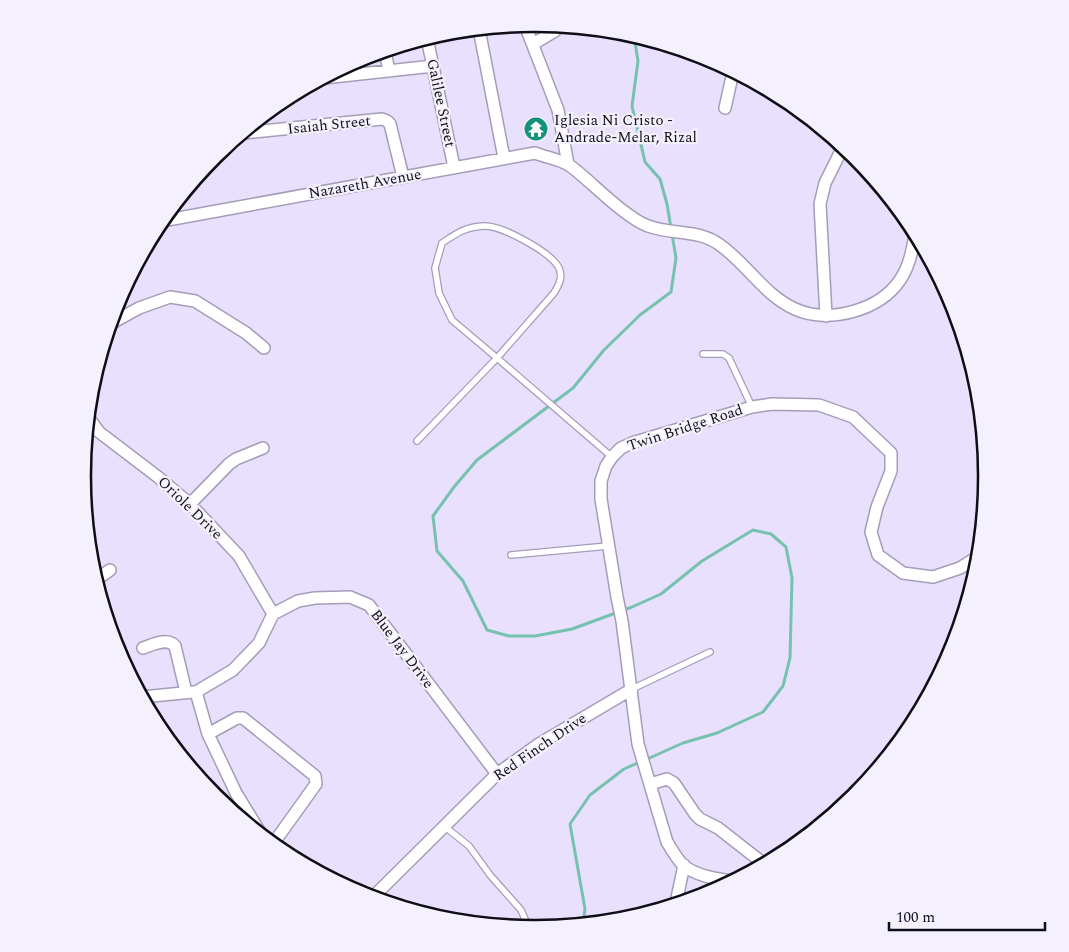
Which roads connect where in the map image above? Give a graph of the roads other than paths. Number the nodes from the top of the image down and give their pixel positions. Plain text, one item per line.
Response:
1 (528, 32) edge
2 (552, 33) edge
3 (480, 36) edge
4 (533, 44) junction
5 (429, 46) edge
6 (386, 58) edge
7 (433, 66) junction
8 (389, 71) junction
9 (352, 72) edge
10 (732, 78) edge
11 (725, 108) dead end
12 (261, 128) edge
13 (839, 154) edge
14 (504, 158) junction
15 (568, 164) junction
16 (454, 167) junction
17 (403, 177) junction
18 (176, 216) edge
19 (914, 246) edge
20 (826, 316) junction
21 (120, 318) edge
22 (264, 348) dead end
23 (703, 354) dead end
24 (497, 358) junction
25 (752, 407) junction
26 (94, 425) edge
27 (417, 442) dead end
28 (263, 448) dead end
29 (612, 457) junction
30 (190, 504) junction
31 (608, 546) junction
32 (511, 555) dead end
33 (969, 562) edge
34 (110, 570) dead end
35 (103, 575) edge
36 (273, 614) junction
37 (143, 648) dead end
38 (710, 652) dead end
39 (632, 689) junction
40 (191, 692) junction
41 (149, 696) edge
42 (208, 734) junction
43 (497, 774) junction
44 (649, 782) junction
45 (249, 815) edge
46 (444, 826) junction
47 (278, 837) edge
48 (758, 859) edge
49 (684, 865) junction
50 (722, 878) edge
51 (379, 891) edge
52 (678, 896) edge
53 (525, 920) edge

1 - 4 street
2 - 4 street
3 - 14 street
4 - 15 street
5 - 7 street, Galilee Street
6 - 8 street
7 - 8 street
7 - 16 street, Galilee Street
8 - 9 street
10 - 11 street
12 - 17 street, Isaiah Street
13 - 20 street
14 - 15 street, Nazareth Avenue
14 - 16 street, Nazareth Avenue
15 - 20 street
16 - 17 street, Nazareth Avenue
17 - 18 street, Nazareth Avenue
19 - 20 street
21 - 22 street
23 - 25 lane
24 - 24 lane
24 - 27 lane
24 - 29 lane
25 - 29 street, Twin Bridge Road
25 - 33 street, Twin Bridge Road
26 - 30 street, Oriole Drive
28 - 30 street
29 - 31 street, Twin Bridge Road
30 - 36 street, Oriole Drive
31 - 32 lane
31 - 39 street, Twin Bridge Road
34 - 35 street
36 - 40 street
36 - 43 street, Blue Jay Drive
37 - 40 street
38 - 39 lane, Red Finch Drive
39 - 43 street, Red Finch Drive
39 - 44 street, Twin Bridge Road
40 - 41 street
40 - 42 street
42 - 45 street
42 - 47 street
43 - 46 street, Red Finch Drive
44 - 48 street
44 - 49 street, Twin Bridge Road
46 - 51 street, Red Finch Drive
46 - 53 lane
49 - 50 street
49 - 52 street

